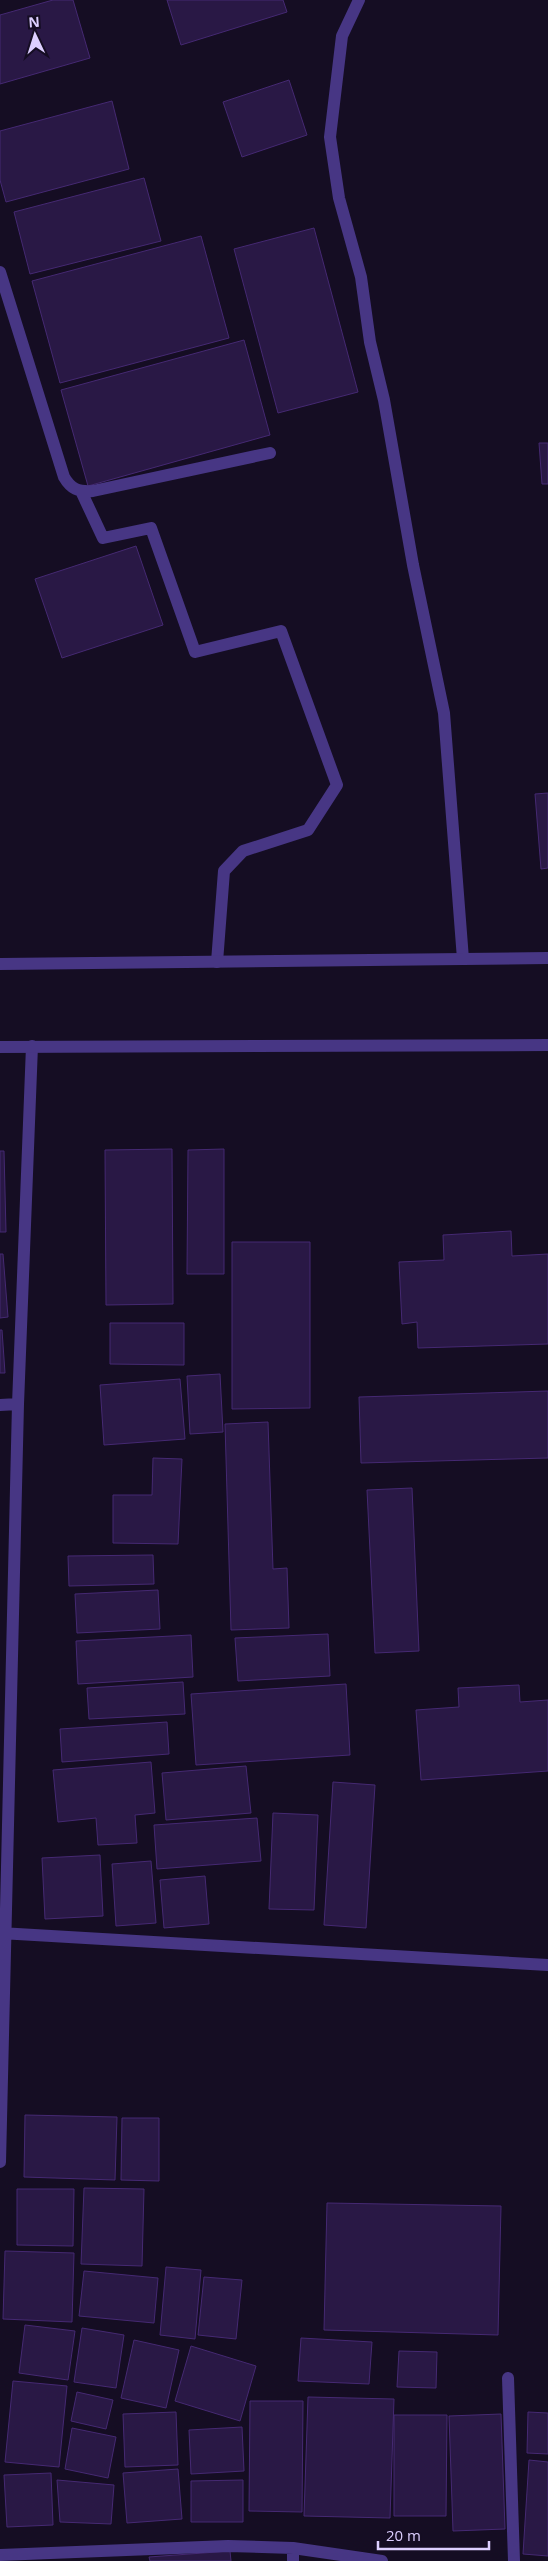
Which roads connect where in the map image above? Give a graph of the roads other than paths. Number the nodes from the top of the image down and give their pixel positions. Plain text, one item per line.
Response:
1 (359, 0) edge
2 (0, 272) edge
3 (270, 454) dead end
4 (81, 492) junction
5 (548, 958) edge
6 (464, 959) junction
7 (217, 962) junction
8 (0, 964) edge
9 (548, 1045) edge
10 (32, 1046) junction
11 (0, 1047) edge
12 (0, 1404) edge
13 (18, 1404) junction
14 (2, 1933) edge
15 (548, 1965) edge
16 (0, 2162) edge
17 (508, 2378) dead end
18 (0, 2555) edge
19 (293, 2555) edge
20 (382, 2561) edge
21 (514, 2561) edge

1 - 6 street
2 - 4 street
3 - 4 street
4 - 7 street
5 - 6 street
6 - 7 street
7 - 8 street
9 - 10 street
10 - 11 street
10 - 13 street
12 - 13 street
13 - 14 street
14 - 15 street
14 - 16 street
17 - 21 street
18 - 19 street
19 - 20 street

